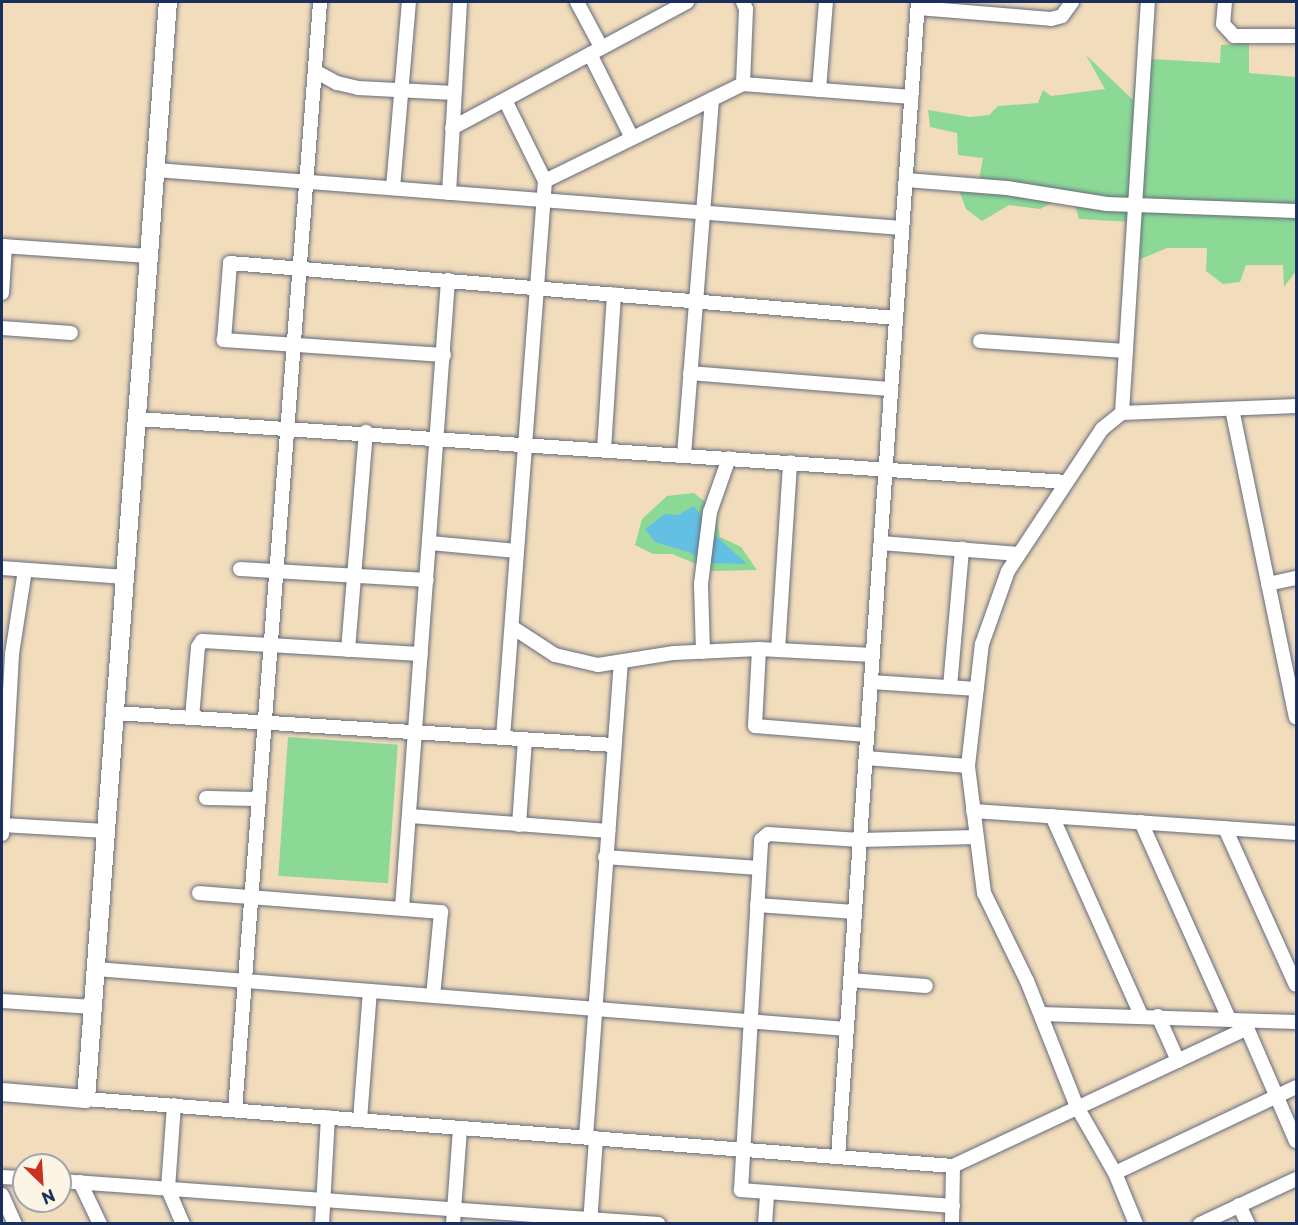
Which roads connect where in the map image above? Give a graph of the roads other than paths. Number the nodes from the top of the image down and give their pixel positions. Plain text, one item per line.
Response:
1 (168, 2) edge
2 (320, 2) edge
3 (409, 2) edge
4 (460, 2) edge
5 (577, 2) edge
6 (687, 2) edge
7 (743, 2) edge
8 (826, 2) edge
9 (1072, 2) edge
10 (1148, 2) edge
11 (1225, 2) edge
12 (918, 5) edge
13 (1296, 36) edge
14 (596, 50) junction
15 (315, 71) junction
16 (743, 84) junction
17 (401, 90) junction
18 (819, 90) junction
19 (454, 93) junction
20 (912, 98) junction
21 (712, 99) junction
22 (505, 100) junction
23 (453, 128) junction
24 (632, 138) junction
25 (156, 170) junction
26 (906, 180) junction
27 (546, 181) junction
28 (306, 182) junction
29 (393, 188) junction
30 (448, 193) junction
31 (544, 200) junction
32 (1133, 203) junction
33 (1296, 211) edge
34 (703, 213) junction
35 (902, 228) junction
36 (3, 246) edge
37 (149, 256) junction
38 (300, 268) junction
39 (448, 280) junction
40 (537, 288) junction
41 (2, 294) edge
42 (614, 294) junction
43 (696, 301) junction
44 (896, 318) junction
45 (2, 328) edge
46 (71, 333) dead end
47 (980, 342) dead end
48 (294, 345) junction
49 (1126, 351) junction
50 (444, 355) junction
51 (690, 373) junction
52 (891, 389) junction
53 (1296, 406) edge
54 (1232, 409) junction
55 (1122, 413) junction
56 (138, 419) junction
57 (287, 426) junction
58 (366, 432) junction
59 (438, 436) junction
60 (525, 443) junction
61 (604, 449) junction
62 (684, 454) junction
63 (729, 458) junction
64 (790, 462) junction
65 (886, 469) junction
66 (1066, 482) junction
67 (430, 543) junction
68 (881, 543) junction
69 (962, 549) junction
70 (517, 551) junction
71 (1019, 554) junction
72 (2, 568) edge
73 (240, 569) dead end
74 (276, 569) junction
75 (26, 570) junction
76 (354, 575) junction
77 (125, 577) junction
78 (1296, 578) edge
79 (427, 580) junction
80 (1268, 584) junction
81 (512, 627) junction
82 (271, 644) junction
83 (759, 649) junction
84 (348, 650) junction
85 (778, 650) junction
86 (703, 652) junction
87 (7, 653) edge
88 (421, 654) junction
89 (873, 655) junction
90 (621, 663) junction
91 (871, 682) junction
92 (950, 687) junction
93 (977, 689) junction
94 (115, 712) junction
95 (1296, 717) edge
96 (192, 718) junction
97 (265, 723) junction
98 (416, 732) junction
99 (867, 735) junction
100 (503, 738) junction
101 (525, 740) junction
102 (614, 746) junction
103 (866, 758) junction
104 (968, 766) junction
105 (206, 798) dead end
106 (259, 799) junction
107 (973, 811) junction
108 (410, 816) junction
109 (1052, 816) junction
110 (1141, 822) junction
111 (2, 825) edge
112 (519, 825) junction
113 (1225, 828) junction
114 (106, 831) junction
115 (608, 831) junction
116 (1296, 833) edge
117 (2, 834) edge
118 (976, 837) junction
119 (860, 840) junction
120 (605, 856) junction
121 (759, 868) junction
122 (199, 893) dead end
123 (250, 899) junction
124 (757, 905) junction
125 (402, 908) junction
126 (855, 912) junction
127 (96, 969) junction
128 (850, 980) junction
129 (245, 981) junction
130 (1296, 985) edge
131 (926, 986) dead end
132 (370, 991) junction
133 (434, 996) junction
134 (2, 1001) edge
135 (93, 1006) junction
136 (595, 1009) junction
137 (1041, 1014) junction
138 (1141, 1016) junction
139 (1158, 1016) junction
140 (1229, 1019) junction
141 (751, 1021) junction
142 (1296, 1022) edge
143 (1248, 1024) junction
144 (847, 1029) junction
145 (1178, 1060) junction
146 (1296, 1087) edge
147 (2, 1092) edge
148 (1277, 1096) junction
149 (86, 1099) junction
150 (174, 1105) junction
151 (1077, 1107) junction
152 (235, 1110) junction
153 (328, 1117) junction
154 (360, 1120) junction
155 (460, 1128) junction
156 (591, 1138) junction
157 (1296, 1140) edge
158 (744, 1150) junction
159 (838, 1157) junction
160 (954, 1166) junction
161 (1115, 1173) junction
162 (1296, 1179) edge
163 (72, 1182) edge
164 (80, 1182) junction
165 (168, 1189) junction
166 (767, 1192) junction
167 (2, 1195) edge
168 (323, 1200) junction
169 (1239, 1205) junction
170 (953, 1206) junction
171 (454, 1209) junction
172 (590, 1221) edge
173 (15, 1224) edge
174 (100, 1224) edge
175 (183, 1224) edge
176 (322, 1224) edge
177 (453, 1224) edge
178 (658, 1224) edge
179 (765, 1224) edge
180 (952, 1224) edge
181 (1136, 1224) edge
182 (1200, 1224) edge
183 (1248, 1224) edge

1 - 25 street
2 - 15 street
3 - 17 street
4 - 19 street
5 - 14 street
6 - 14 street
7 - 16 street
8 - 18 street
9 - 12 street
10 - 32 street
11 - 13 street
12 - 20 street
14 - 22 street
14 - 24 street
15 - 17 street
15 - 28 street
16 - 18 street
16 - 21 street
17 - 19 street
17 - 29 street
18 - 20 street
19 - 23 street
20 - 26 street
21 - 24 street
21 - 34 street
22 - 23 street
22 - 27 street
23 - 30 street
24 - 27 street
25 - 28 street
25 - 37 street
26 - 32 street
26 - 35 street
27 - 31 street
28 - 29 street
28 - 38 street
29 - 30 street
30 - 31 street
31 - 34 street
31 - 40 street
32 - 33 street
32 - 49 street
34 - 35 street
34 - 43 street
35 - 44 street
36 - 37 street
36 - 41 street
37 - 56 street
38 - 39 street
38 - 48 street
38 - 48 street
39 - 40 street
39 - 50 street
40 - 42 street
40 - 60 street
42 - 43 street
42 - 61 street
43 - 44 street
43 - 51 street
44 - 52 street
45 - 46 street
47 - 49 street
48 - 50 street
48 - 57 street
49 - 55 street
50 - 59 street
51 - 52 street
51 - 62 street
52 - 65 street
53 - 54 street
54 - 55 street
54 - 80 street
55 - 66 street
56 - 57 street
56 - 77 street
57 - 58 street
57 - 74 street
58 - 59 street
58 - 76 street
59 - 60 street
59 - 67 street
60 - 61 street
60 - 70 street
61 - 62 street
62 - 63 street
63 - 64 street
63 - 86 street
64 - 65 street
64 - 85 street
65 - 66 street
65 - 68 street
66 - 71 street
67 - 70 street
67 - 79 street
68 - 69 street
68 - 89 street
69 - 71 street
69 - 92 street
70 - 81 street
71 - 93 street
72 - 75 street
73 - 74 street
74 - 76 street
74 - 82 street
75 - 77 street
75 - 87 street
76 - 79 street
76 - 84 street
77 - 94 street
78 - 80 street
79 - 88 street
80 - 95 street
81 - 90 street
81 - 100 street
82 - 84 street
82 - 96 street
82 - 97 street
83 - 85 street
83 - 86 street
83 - 99 street
84 - 88 street
85 - 89 street
86 - 90 street
87 - 111 street
88 - 98 street
89 - 91 street
90 - 102 street
91 - 92 street
91 - 99 street
92 - 93 street
93 - 104 street
94 - 96 street
94 - 114 street
96 - 97 street
97 - 98 street
97 - 106 street
98 - 100 street
98 - 108 street
99 - 103 street
100 - 101 street
101 - 102 street
101 - 112 street
102 - 115 street
103 - 104 street
103 - 119 street
104 - 107 street
105 - 106 street
106 - 123 street
107 - 109 street
107 - 118 street
108 - 112 street
108 - 125 street
109 - 110 street
109 - 138 street
110 - 113 street
110 - 140 street
111 - 114 street
111 - 117 street
112 - 115 street
113 - 116 street
113 - 130 street
114 - 127 street
115 - 120 street
118 - 119 street
118 - 137 street
119 - 121 street
119 - 126 street
120 - 121 street
120 - 136 street
121 - 124 street
122 - 123 street
123 - 125 street
123 - 129 street
124 - 126 street
124 - 141 street
125 - 133 street
126 - 128 street
127 - 129 street
127 - 135 street
128 - 131 street
128 - 144 street
129 - 132 street
129 - 152 street
132 - 133 street
132 - 154 street
133 - 136 street
134 - 135 street
135 - 149 street
136 - 141 street
136 - 156 street
137 - 138 street
137 - 151 street
138 - 139 street
139 - 140 street
139 - 145 street
140 - 143 street
141 - 144 street
141 - 158 street
142 - 143 street
143 - 145 street
143 - 148 street
144 - 159 street
145 - 151 street
146 - 148 street
147 - 149 street
148 - 157 street
148 - 161 street
149 - 150 street
150 - 152 street
150 - 165 street
151 - 160 street
151 - 161 street
152 - 153 street
153 - 154 street
153 - 168 street
154 - 155 street
155 - 156 street
155 - 171 street
156 - 158 street
156 - 172 street
158 - 159 street
158 - 166 street
159 - 160 street
160 - 170 street
161 - 181 street
162 - 169 street
163 - 164 street
164 - 165 street
164 - 174 street
165 - 168 street
165 - 175 street
166 - 170 street
166 - 179 street
167 - 173 street
168 - 171 street
168 - 176 street
169 - 182 street
169 - 183 street
170 - 180 street
171 - 172 street
171 - 177 street
172 - 178 street

